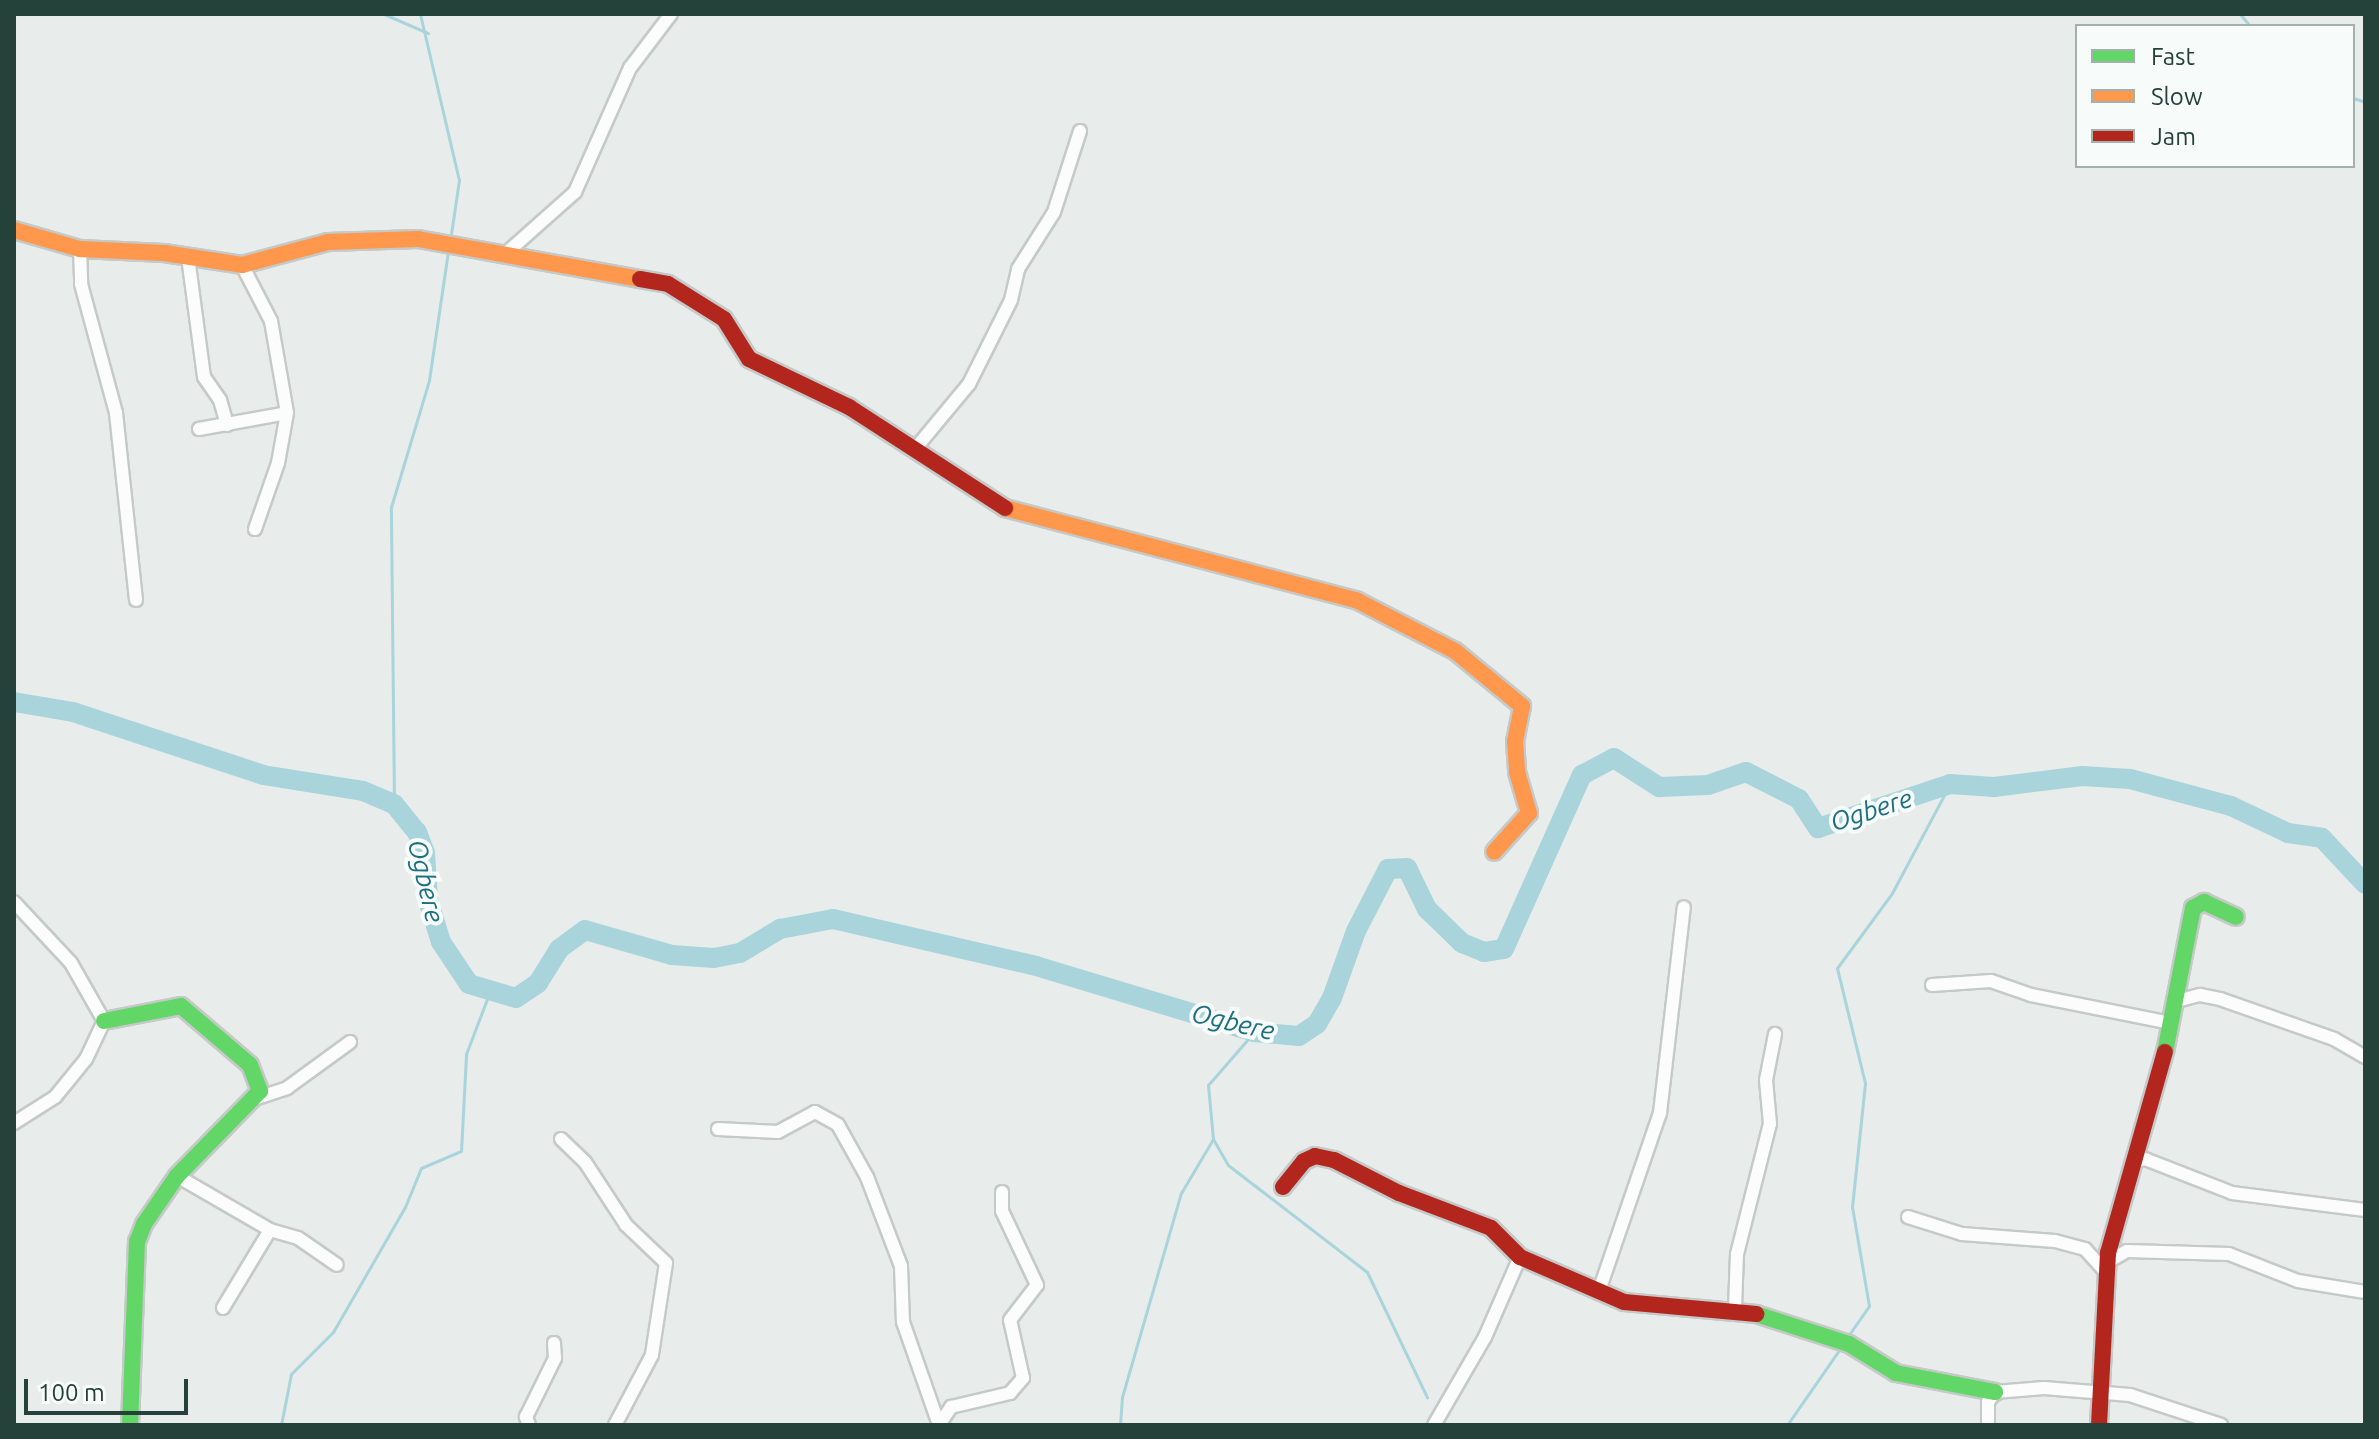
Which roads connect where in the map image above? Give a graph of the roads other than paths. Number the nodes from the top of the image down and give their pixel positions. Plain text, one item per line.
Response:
1 (671, 14) edge
2 (1080, 131) dead end
3 (14, 230) edge
4 (80, 249) junction
5 (503, 256) junction
6 (188, 257) junction
7 (242, 265) junction
8 (287, 413) junction
9 (227, 425) junction
10 (199, 429) dead end
11 (915, 449) junction
12 (255, 529) dead end
13 (136, 600) dead end
14 (1494, 852) dead end
15 (14, 902) edge
16 (1684, 907) dead end
17 (2236, 917) dead end
18 (1932, 985) dead end
19 (2177, 1001) junction
20 (104, 1021) junction
21 (2171, 1023) junction
22 (1775, 1034) dead end
23 (350, 1042) dead end
24 (2365, 1057) edge
25 (257, 1098) junction
26 (14, 1123) edge
27 (718, 1129) dead end
28 (561, 1139) dead end
29 (2133, 1162) junction
30 (177, 1176) junction
31 (1283, 1187) dead end
32 (1002, 1192) dead end
33 (2365, 1210) edge
34 (1908, 1217) dead end
35 (270, 1230) junction
36 (1520, 1257) junction
37 (337, 1265) dead end
38 (2106, 1267) junction
39 (1599, 1291) junction
40 (2365, 1292) edge
41 (223, 1308) dead end
42 (1735, 1308) junction
43 (554, 1343) dead end
44 (1995, 1392) junction
45 (2102, 1393) junction
46 (130, 1425) edge
47 (529, 1425) edge
48 (615, 1425) edge
49 (939, 1425) edge
50 (1434, 1425) edge
51 (1988, 1425) edge
52 (2099, 1425) edge
53 (2221, 1425) edge

1 - 5 street
2 - 11 street
3 - 4 street
4 - 6 street
4 - 13 street
5 - 7 street
5 - 11 street
6 - 7 street
6 - 9 street
7 - 8 street
8 - 9 street
8 - 12 street
9 - 10 street
11 - 14 street
15 - 20 street
16 - 39 street
17 - 19 street
18 - 21 street
19 - 21 street
19 - 24 street
20 - 25 street
20 - 26 street
21 - 29 street
22 - 42 street
23 - 25 street
25 - 30 street
27 - 49 street
28 - 48 street
29 - 33 street
29 - 38 street
30 - 35 street
30 - 46 street
31 - 36 street
32 - 49 street
34 - 38 street
35 - 37 street
35 - 41 street
36 - 39 street
36 - 50 street
38 - 40 street
38 - 45 street
39 - 42 street
42 - 44 street
43 - 47 street
44 - 45 street
44 - 51 street
45 - 52 street
45 - 53 street

